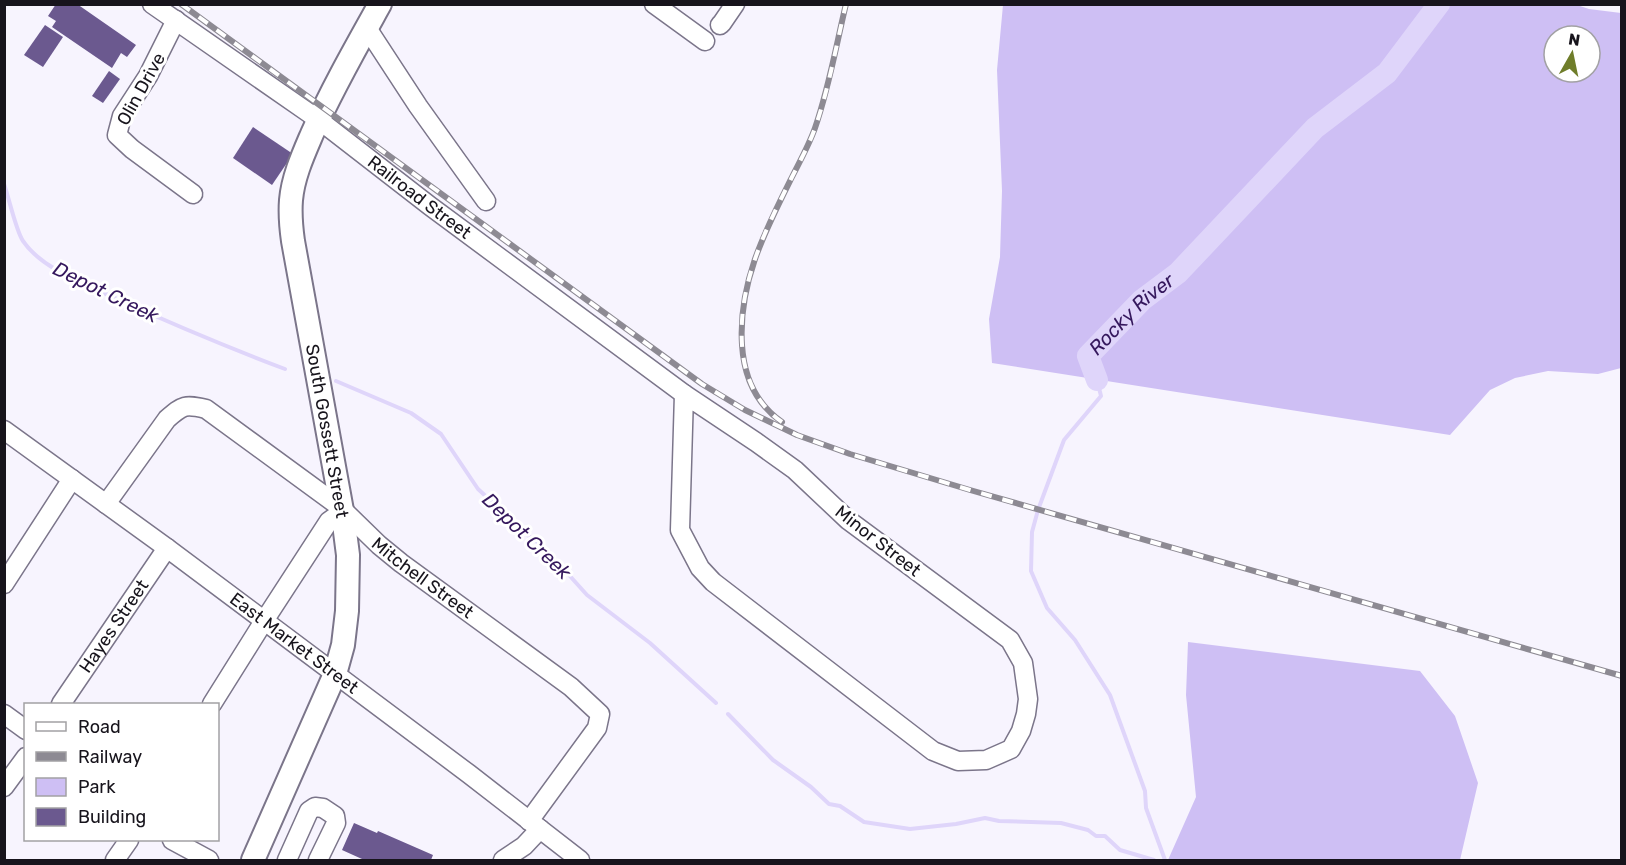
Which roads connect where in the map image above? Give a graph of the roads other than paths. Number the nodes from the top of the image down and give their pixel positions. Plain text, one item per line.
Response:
1 (152, 4) edge
2 (381, 4) edge
3 (654, 4) edge
4 (735, 4) edge
5 (176, 20) junction
6 (720, 25) dead end
7 (367, 28) junction
8 (705, 41) dead end
9 (319, 120) junction
10 (193, 194) dead end
11 (486, 201) dead end
12 (684, 394) junction
13 (4, 430) edge
14 (72, 479) junction
15 (106, 504) junction
16 (342, 510) junction
17 (167, 548) junction
18 (4, 584) edge
19 (264, 621) junction
20 (335, 674) junction
21 (62, 703) edge
22 (213, 703) edge
23 (4, 714) edge
24 (24, 729) edge
25 (24, 760) edge
26 (4, 787) edge
27 (282, 796) junction
28 (309, 811) junction
29 (534, 825) junction
30 (128, 841) edge
31 (174, 841) edge
32 (575, 859) edge
33 (115, 861) edge
34 (209, 861) edge
35 (253, 861) edge
36 (286, 861) edge
37 (318, 861) edge
38 (503, 861) edge

1 - 5 street, Railroad Street
2 - 7 main road, South Gossett Street
3 - 8 street
4 - 6 street
5 - 9 street, Railroad Street
5 - 10 street, Olin Drive
7 - 9 main road, South Gossett Street
7 - 11 street
9 - 12 street, Railroad Street
9 - 16 main road, South Gossett Street
12 - 12 street, Minor Street
13 - 14 street, East Market Street
14 - 15 street, East Market Street
14 - 18 street
15 - 16 street, Mitchell Street
15 - 17 street, East Market Street
16 - 19 street
16 - 20 main road, South Gossett Street
16 - 29 street, Mitchell Street
17 - 19 street, East Market Street
17 - 21 street, Hayes Street
19 - 20 street, East Market Street
19 - 22 street
20 - 27 main road, South Gossett Street
20 - 29 street, East Market Street
23 - 24 street
25 - 26 street
27 - 28 street
27 - 35 main road, South Gossett Street
28 - 36 street
28 - 37 street
29 - 32 street, East Market Street
29 - 38 street
30 - 33 street
31 - 34 street

